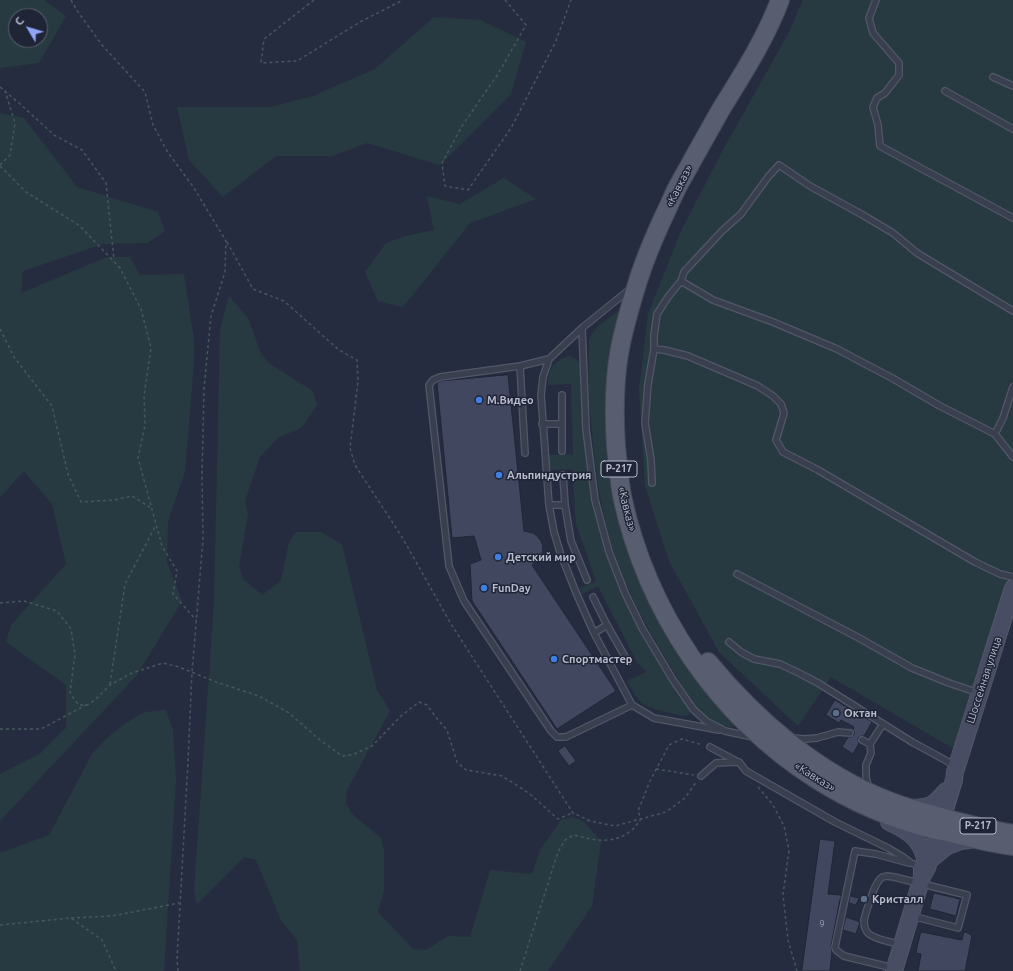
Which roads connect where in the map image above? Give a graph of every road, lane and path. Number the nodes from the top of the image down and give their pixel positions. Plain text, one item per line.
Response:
1 (71, 0) edge
2 (314, 0) edge
3 (403, 0) edge
4 (505, 0) edge
5 (571, 0) edge
6 (780, 0) edge
7 (789, 0) edge
8 (876, 0) edge
9 (994, 77) dead end
10 (1013, 86) edge
11 (0, 87) edge
12 (5, 91) junction
13 (945, 91) dead end
14 (1013, 129) edge
15 (0, 166) edge
16 (676, 189) junction
17 (1013, 218) edge
18 (226, 240) junction
19 (114, 261) junction
20 (681, 281) junction
21 (1013, 311) edge
22 (582, 328) junction
23 (0, 329) edge
24 (654, 349) junction
25 (549, 359) junction
26 (357, 360) dead end
27 (520, 366) junction
28 (1013, 387) edge
29 (562, 395) dead end
30 (542, 424) junction
31 (562, 424) junction
32 (995, 434) junction
33 (562, 451) dead end
34 (525, 453) dead end
35 (1013, 457) edge
36 (563, 475) dead end
37 (652, 482) dead end
38 (549, 505) junction
39 (565, 505) junction
40 (151, 508) junction
41 (156, 525) junction
42 (737, 574) dead end
43 (1013, 577) edge
44 (587, 580) dead end
45 (1013, 588) edge
46 (593, 597) dead end
47 (0, 603) edge
48 (197, 620) junction
49 (607, 626) junction
50 (594, 632) junction
51 (729, 642) dead end
52 (628, 662) dead end
53 (192, 672) junction
54 (110, 685) junction
55 (979, 693) junction
56 (87, 705) junction
57 (632, 705) junction
58 (883, 724) junction
59 (0, 729) edge
60 (725, 731) junction
61 (850, 733) dead end
62 (771, 736) junction
63 (862, 740) dead end
64 (870, 744) junction
65 (710, 747) joint
66 (739, 762) junction
67 (790, 762) junction
68 (656, 769) junction
69 (956, 769) junction
70 (753, 775) junction
71 (701, 776) joint
72 (871, 793) junction
73 (909, 808) junction
74 (573, 813) dead end
75 (977, 833) junction
76 (1013, 834) edge
77 (934, 835) junction
78 (1013, 840) edge
79 (1013, 846) edge
80 (180, 902) junction
81 (910, 916) junction
82 (71, 918) junction
83 (0, 925) edge
84 (902, 945) junction
85 (895, 970) edge
86 (116, 971) edge
87 (178, 971) edge
88 (520, 971) edge
89 (797, 971) edge

1 - 18 path
2 - 3 path
4 - 5 path
6 - 16 main road, «Кавказ» / Р-217
7 - 62 main road, «Кавказ» / Р-217
8 - 17 lane
9 - 10 lane
11 - 12 path
12 - 15 path
12 - 19 path
13 - 14 lane
15 - 19 path
16 - 22 lane
16 - 62 main road, «Кавказ» / Р-217
18 - 26 path
18 - 48 path
19 - 40 path
20 - 21 lane
20 - 24 lane
20 - 32 lane
22 - 25 lane
22 - 60 lane
23 - 40 path
24 - 37 lane
24 - 43 lane
25 - 27 lane
25 - 30 lane
27 - 34 lane
27 - 57 lane
28 - 32 lane
29 - 31 lane
30 - 31 lane
30 - 38 lane
31 - 33 lane
32 - 35 lane
36 - 39 lane
38 - 39 lane
38 - 50 lane
39 - 44 lane
40 - 41 path
41 - 48 path
41 - 54 path
42 - 55 lane
45 - 55 main road, Шоссейная улица
46 - 49 lane
47 - 56 path
48 - 53 path
49 - 50 lane
49 - 52 lane
50 - 57 lane
51 - 58 lane
53 - 54 path
53 - 74 path
53 - 80 path
54 - 56 path
55 - 69 main road, Шоссейная улица
56 - 59 path
57 - 60 lane
58 - 64 lane
58 - 69 lane
60 - 62 lane
61 - 62 lane
62 - 67 main road, «Кавказ» / Р-217
62 - 72 main road, «Кавказ» / Р-217
63 - 64 lane
64 - 72 lane
65 - 66 lane
65 - 68 path
66 - 70 lane
66 - 71 lane
67 - 77 main road, «Кавказ» / Р-217
67 - 77 main road
68 - 71 path
68 - 88 path
69 - 77 main road, Шоссейная улица
70 - 77 lane
70 - 89 path
72 - 73 main road, «Кавказ» / Р-217
73 - 77 main road, «Кавказ» / Р-217
73 - 77 main road
75 - 76 main road, «Кавказ» / Р-217
75 - 77 main road, «Кавказ» / Р-217
75 - 77 main road
75 - 77 main road
75 - 79 main road, «Кавказ» / Р-217
77 - 78 main road
77 - 81 main road
77 - 81 lane
77 - 84 lane
77 - 85 lane
80 - 82 path
80 - 87 path
81 - 84 main road
82 - 83 path
82 - 86 path
84 - 85 main road

